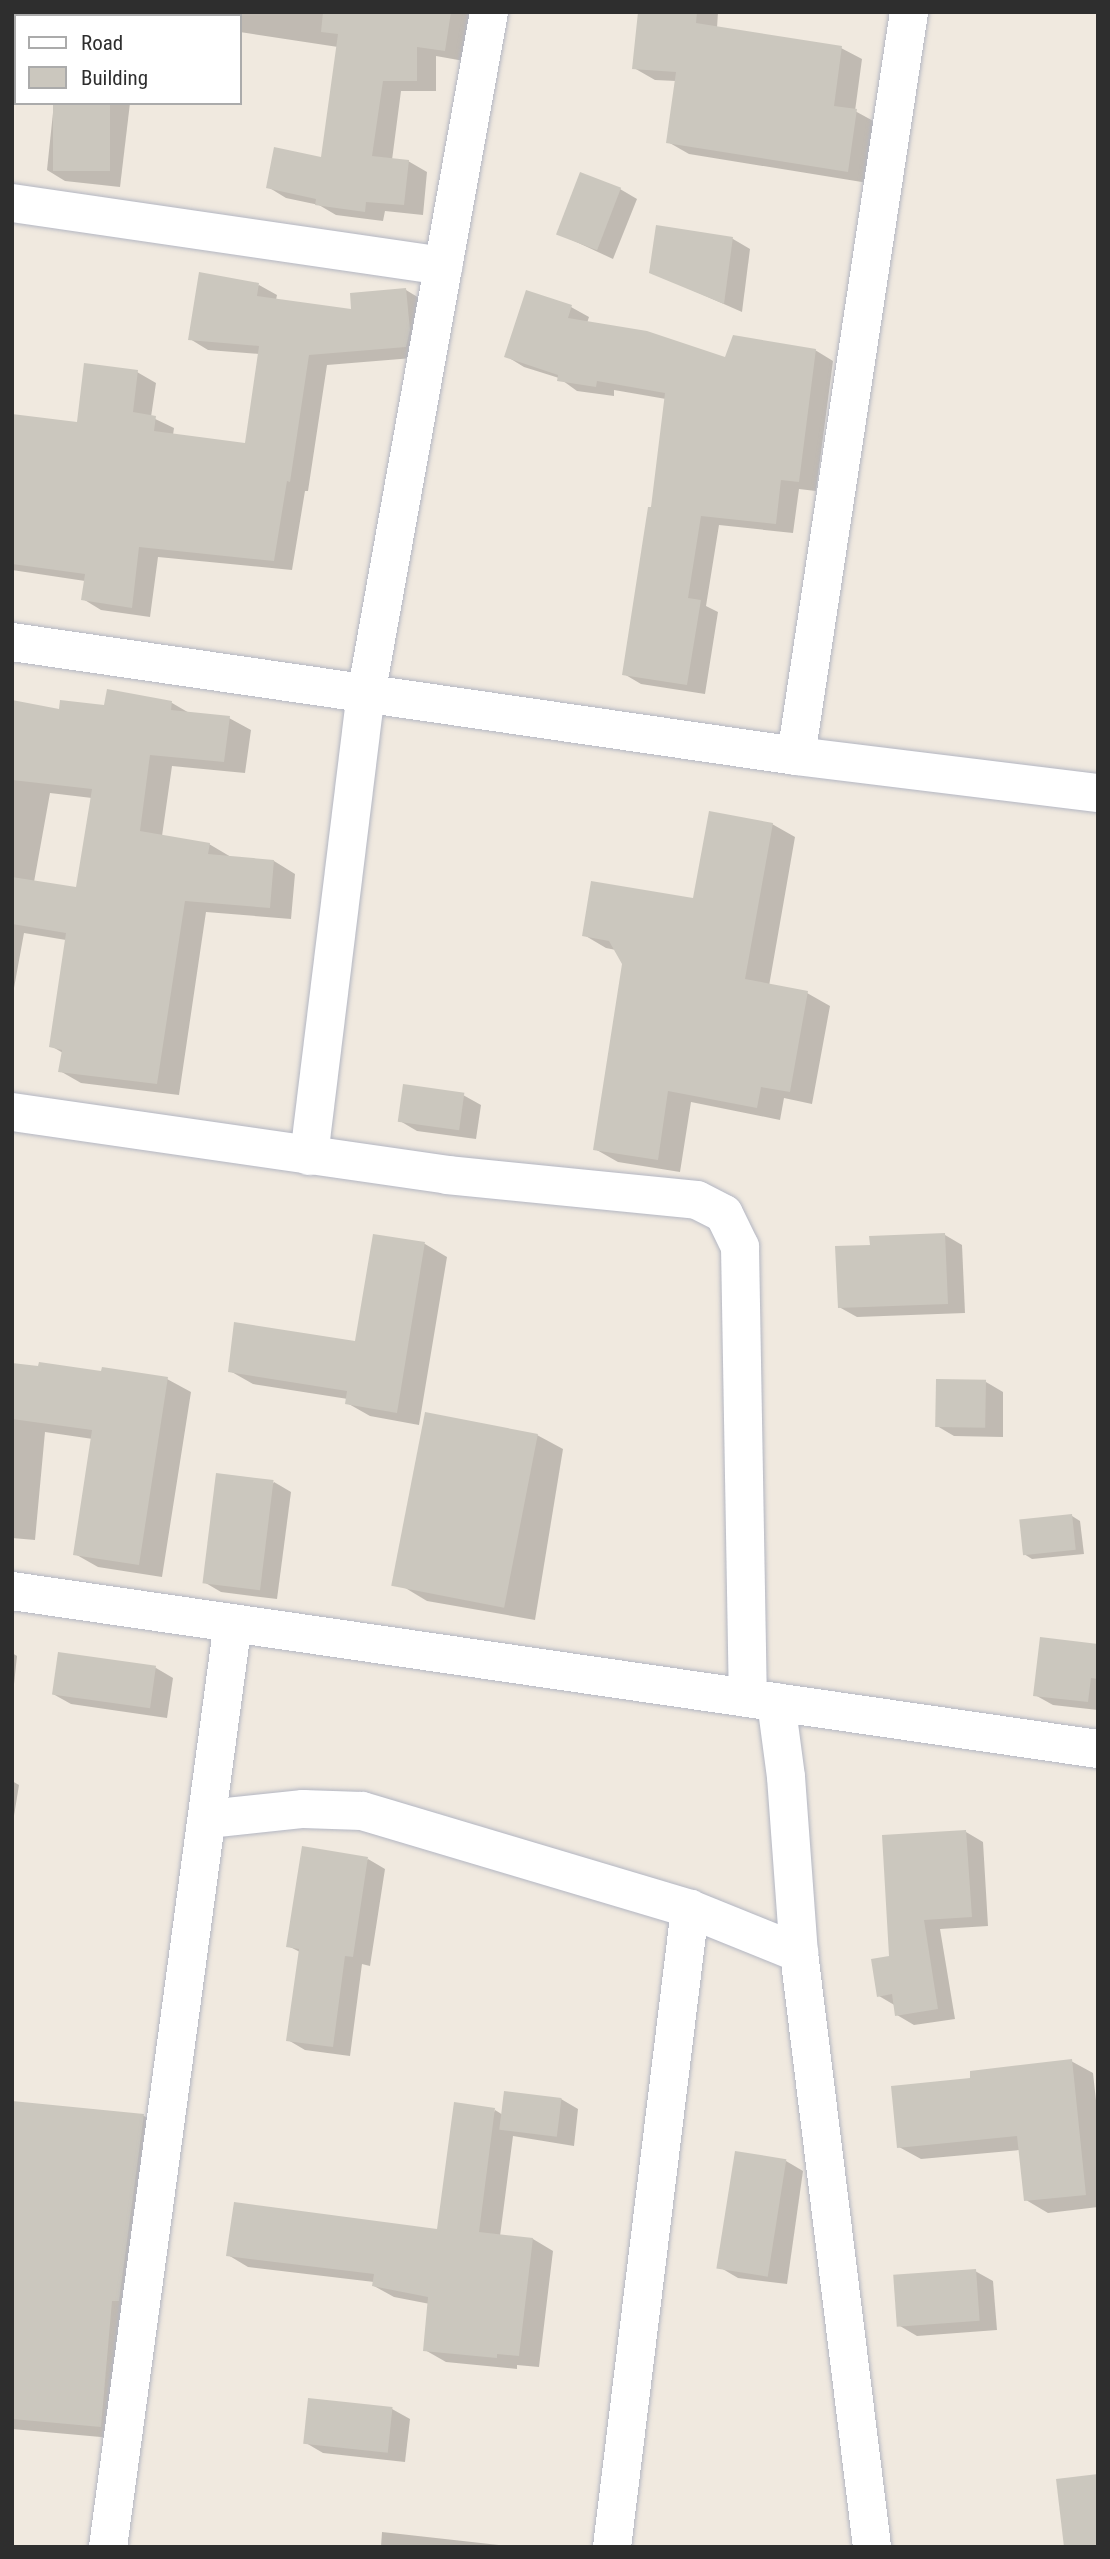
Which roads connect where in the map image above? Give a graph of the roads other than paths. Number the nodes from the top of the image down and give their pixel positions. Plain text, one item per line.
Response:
1 (489, 12) edge
2 (909, 12) edge
3 (12, 203) edge
4 (443, 265) junction
5 (12, 642) edge
6 (366, 695) junction
7 (796, 756) junction
8 (1098, 793) edge
9 (12, 1112) edge
10 (309, 1156) junction
11 (12, 1591) edge
12 (233, 1623) junction
13 (762, 1700) junction
14 (1098, 1749) edge
15 (208, 1819) junction
16 (690, 1909) junction
17 (799, 1953) junction
18 (108, 2547) edge
19 (612, 2547) edge
20 (872, 2547) edge

1 - 4 street
2 - 7 street
3 - 4 street
4 - 6 street
5 - 6 street
6 - 7 street
6 - 10 street
7 - 8 street
9 - 10 street
10 - 13 street
11 - 12 street
12 - 13 street
12 - 15 street
13 - 14 street
13 - 17 street
15 - 16 street
15 - 18 street
16 - 17 street
16 - 19 street
17 - 20 street

